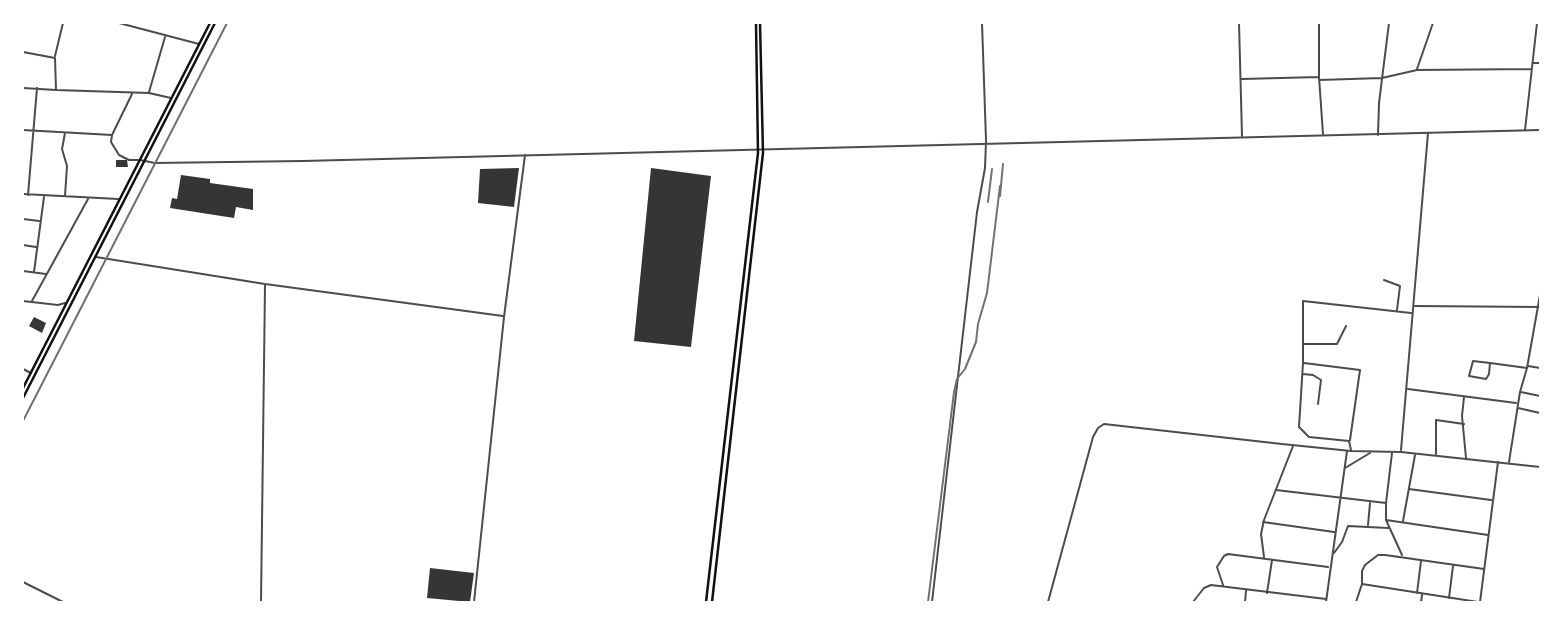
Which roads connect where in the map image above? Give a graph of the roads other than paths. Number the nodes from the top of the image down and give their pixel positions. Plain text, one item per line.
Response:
1 (63, 23) edge
2 (119, 23) edge
3 (213, 23) edge
4 (758, 23) edge
5 (982, 23) edge
6 (1239, 23) edge
7 (1251, 23) edge
8 (1320, 23) edge
9 (1389, 23) edge
10 (1433, 23) edge
11 (1537, 23) edge
12 (166, 36) junction
13 (199, 44) junction
14 (23, 52) edge
15 (55, 58) junction
16 (1532, 63) junction
17 (1540, 63) edge
18 (1531, 69) junction
19 (1417, 70) junction
20 (1319, 78) junction
21 (1382, 78) junction
22 (1241, 79) junction
23 (23, 88) edge
24 (37, 88) junction
25 (56, 90) junction
26 (132, 93) junction
27 (149, 93) junction
28 (173, 99) junction
29 (23, 130) edge
30 (34, 130) junction
31 (1525, 131) junction
32 (1540, 131) edge
33 (65, 132) junction
34 (1428, 134) junction
35 (112, 135) junction
36 (1378, 135) junction
37 (1323, 136) junction
38 (1242, 137) junction
39 (986, 143) junction
40 (763, 149) junction
41 (758, 150) junction
42 (525, 155) junction
43 (142, 161) junction
44 (23, 194) edge
45 (29, 195) junction
46 (44, 196) junction
47 (65, 197) junction
48 (88, 199) junction
49 (119, 199) junction
50 (23, 219) edge
51 (41, 221) junction
52 (23, 245) edge
53 (37, 247) junction
54 (95, 257) junction
55 (23, 271) edge
56 (34, 272) junction
57 (46, 274) junction
58 (1384, 280) dead end
59 (265, 284) junction
60 (1540, 295) edge
61 (23, 301) edge
62 (31, 302) junction
63 (66, 302) junction
64 (1414, 306) junction
65 (1540, 307) edge
66 (1397, 311) junction
67 (1413, 313) junction
68 (504, 317) junction
69 (1346, 326) dead end
70 (51, 333) junction
71 (55, 335) junction
72 (1303, 344) junction
73 (1303, 363) junction
74 (1490, 363) junction
75 (1527, 367) junction
76 (1540, 368) edge
77 (23, 369) edge
78 (31, 373) junction
79 (1302, 373) junction
80 (23, 388) edge
81 (1407, 389) junction
82 (1520, 392) junction
83 (1540, 396) edge
84 (1464, 397) junction
85 (23, 398) edge
86 (1518, 403) junction
87 (1318, 404) dead end
88 (1517, 408) junction
89 (1540, 414) edge
90 (1464, 424) junction
91 (1349, 441) junction
92 (1294, 445) junction
93 (1349, 451) junction
94 (1373, 451) junction
95 (1392, 452) junction
96 (1401, 452) junction
97 (1415, 454) junction
98 (1436, 455) junction
99 (1466, 459) junction
100 (1498, 462) junction
101 (1508, 463) junction
102 (1540, 467) edge
103 (1344, 469) junction
104 (1409, 489) junction
105 (1275, 490) junction
106 (1340, 498) junction
107 (1493, 500) junction
108 (1370, 501) junction
109 (1386, 503) junction
110 (1387, 520) junction
111 (1263, 522) junction
112 (1403, 522) junction
113 (1368, 526) junction
114 (1390, 528) junction
115 (1335, 533) junction
116 (1489, 535) junction
117 (1332, 557) junction
118 (1264, 558) junction
119 (1403, 558) junction
120 (1272, 559) junction
121 (1421, 561) junction
122 (1454, 565) junction
123 (1330, 568) junction
124 (1485, 569) junction
125 (23, 582) edge
126 (1362, 584) junction
127 (1223, 586) junction
128 (1246, 590) junction
129 (1266, 593) junction
130 (1417, 593) junction
131 (1423, 594) junction
132 (1293, 596) junction
133 (1449, 598) junction
134 (1326, 601) edge
135 (63, 602) edge
136 (261, 602) edge
137 (474, 602) edge
138 (706, 602) edge
139 (712, 602) edge
140 (932, 602) edge
141 (1048, 602) edge
142 (1193, 602) edge
143 (1245, 602) edge
144 (1292, 602) edge
145 (1356, 602) edge
146 (1422, 602) edge
147 (1479, 602) edge

1 - 15 street
2 - 12 street
3 - 13 main road
3 - 28 main road
4 - 40 main road
4 - 41 main road
5 - 39 street
6 - 7 street
6 - 22 street
8 - 20 street
9 - 21 street
10 - 19 street
11 - 16 street
12 - 13 street
12 - 27 street
13 - 28 main road
14 - 15 street
15 - 25 street
16 - 17 street
16 - 18 street
18 - 19 street
18 - 31 street
19 - 21 street
20 - 21 street
20 - 22 street
20 - 37 street
21 - 36 street
22 - 38 street
23 - 24 street
24 - 25 street
24 - 30 street
25 - 26 street
26 - 27 street
26 - 35 street
27 - 28 street
28 - 43 main road
29 - 30 street
30 - 33 street
30 - 45 street
31 - 32 street
31 - 34 street
33 - 35 street
33 - 47 street
34 - 36 street
34 - 64 street
35 - 43 street
36 - 37 street
37 - 38 street
38 - 39 street
39 - 40 street
39 - 140 street
40 - 41 street
40 - 139 main road
41 - 42 street
41 - 138 main road
42 - 43 street
42 - 68 street
43 - 49 main road
43 - 54 main road
44 - 45 street
45 - 46 street
46 - 47 street
46 - 51 street
47 - 48 street
48 - 49 street
48 - 57 street
49 - 63 main road
50 - 51 street
51 - 53 street
52 - 53 street
53 - 56 street
54 - 59 street
54 - 71 main road
55 - 56 street
56 - 57 street
57 - 62 street
58 - 66 street
59 - 68 street
59 - 136 street
60 - 65 street
61 - 62 street
62 - 63 street
63 - 70 main road
64 - 65 street
64 - 67 street
65 - 75 street
66 - 67 street
66 - 72 street
67 - 81 street
68 - 137 street
69 - 72 street
70 - 71 main road
70 - 78 main road
71 - 85 main road
72 - 73 street
73 - 79 street
73 - 91 street
74 - 74 street
74 - 75 street
75 - 76 street
75 - 82 street
77 - 78 street
78 - 80 main road
79 - 87 street
79 - 91 street
81 - 84 street
81 - 96 street
82 - 83 street
82 - 86 street
84 - 86 street
84 - 90 street
86 - 88 street
88 - 89 street
88 - 101 street
90 - 98 street
90 - 99 street
91 - 93 street
92 - 93 street
92 - 105 street
92 - 141 street
93 - 94 street
93 - 103 street
94 - 95 street
94 - 103 street
95 - 96 street
95 - 109 street
96 - 97 street
97 - 98 street
97 - 104 street
98 - 99 street
99 - 100 street
100 - 101 street
100 - 107 street
101 - 102 street
103 - 106 street
104 - 107 street
104 - 112 street
105 - 106 street
105 - 111 street
106 - 108 street
106 - 115 street
107 - 116 street
108 - 109 street
108 - 113 street
109 - 110 street
110 - 112 street
110 - 114 street
111 - 115 street
111 - 118 street
112 - 116 street
113 - 114 street
113 - 117 street
114 - 119 street
115 - 117 street
116 - 124 street
117 - 123 street
118 - 120 street
118 - 127 street
119 - 121 street
119 - 126 street
120 - 123 street
120 - 129 street
121 - 122 street
121 - 130 street
122 - 124 street
122 - 133 street
123 - 134 street
124 - 147 street
125 - 135 street
126 - 130 street
126 - 145 street
127 - 128 street
127 - 142 street
128 - 129 street
128 - 143 street
129 - 132 street
130 - 131 street
131 - 133 street
131 - 146 street
132 - 134 street
132 - 144 street
133 - 147 street

